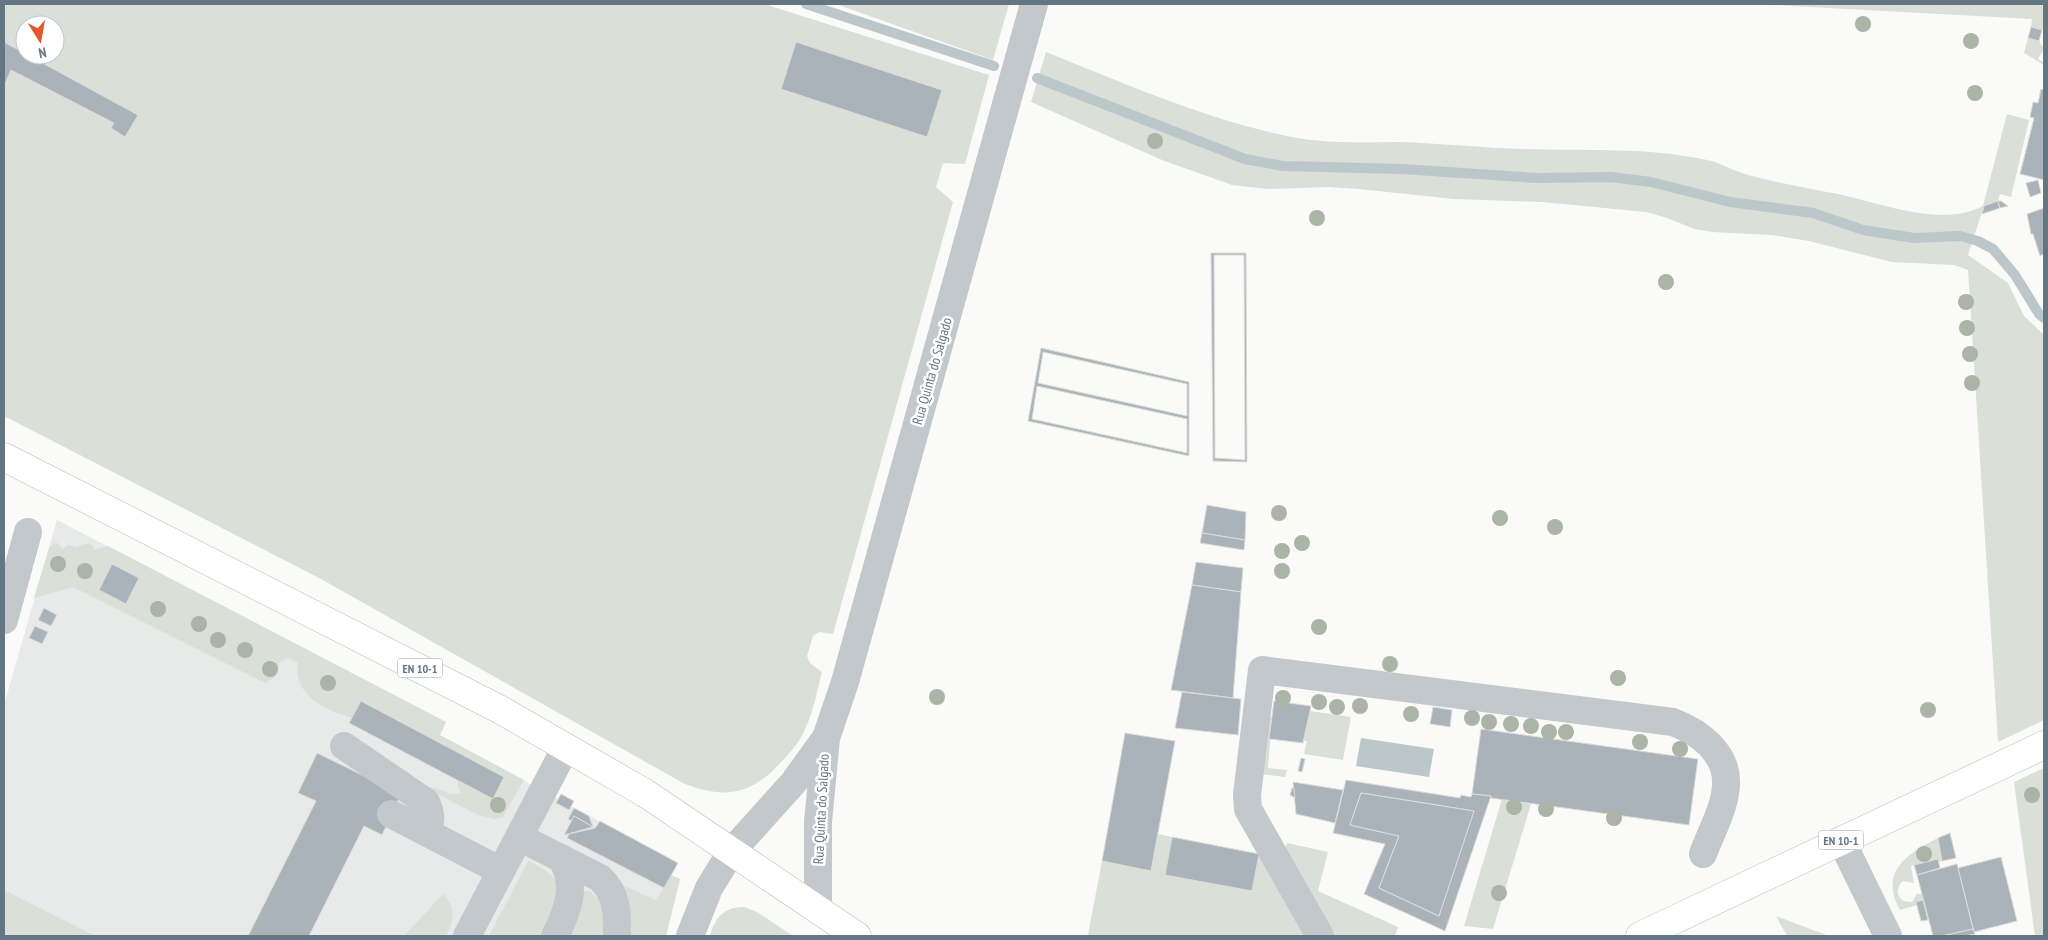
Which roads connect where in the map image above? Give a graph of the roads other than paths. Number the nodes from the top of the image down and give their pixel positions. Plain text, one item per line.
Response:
1 (1034, 4) edge
2 (4, 457) edge
3 (28, 532) dead end
4 (4, 620) edge
5 (826, 738) junction
6 (2044, 745) edge
7 (344, 746) dead end
8 (566, 747) junction
9 (391, 814) dead end
10 (427, 832) junction
11 (519, 837) junction
12 (1841, 840) junction
13 (731, 852) junction
14 (1703, 854) dead end
15 (561, 858) junction
16 (501, 871) junction
17 (818, 910) junction
18 (467, 936) edge
19 (555, 936) edge
20 (617, 936) edge
21 (690, 936) edge
22 (857, 936) edge
23 (1320, 936) edge
24 (1640, 936) edge
25 (1888, 936) edge

1 - 5 street, Rua Quinta do Salgado
2 - 8 main road, EN 10-1
3 - 4 street
5 - 13 street, Rua Quinta do Salgado
5 - 17 street, Rua Quinta do Salgado
6 - 12 main road, EN 10-1
7 - 10 street
8 - 11 street
8 - 13 main road, EN 10-1
9 - 10 street
10 - 16 street
11 - 15 street
11 - 16 street
12 - 24 main road, EN 10-1
12 - 25 street
13 - 17 main road, EN 10-1
13 - 21 street, Rua Quinta do Salgado
14 - 23 street
15 - 19 street
15 - 20 street
16 - 18 street
17 - 22 main road, EN 10-1

